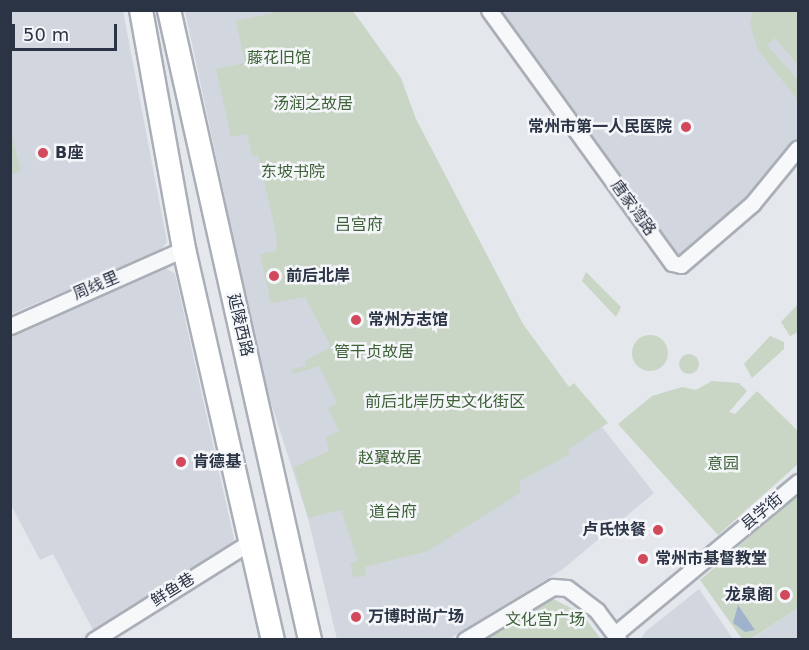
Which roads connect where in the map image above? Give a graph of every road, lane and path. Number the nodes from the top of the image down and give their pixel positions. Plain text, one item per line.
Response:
1 (141, 10) edge
2 (169, 10) edge
3 (489, 10) edge
4 (798, 148) edge
5 (184, 249) junction
6 (10, 326) edge
7 (798, 482) edge
8 (252, 541) junction
9 (617, 637) edge
10 (94, 639) edge
11 (273, 639) edge
12 (310, 639) edge
13 (465, 639) edge

1 - 5 main road
2 - 12 main road, 延陵西路
3 - 4 street, 唐家湾路
5 - 6 street, 周线里
5 - 8 main road
7 - 9 street, 县学街
8 - 10 street, 鲜鱼巷
8 - 11 main road
9 - 13 street

